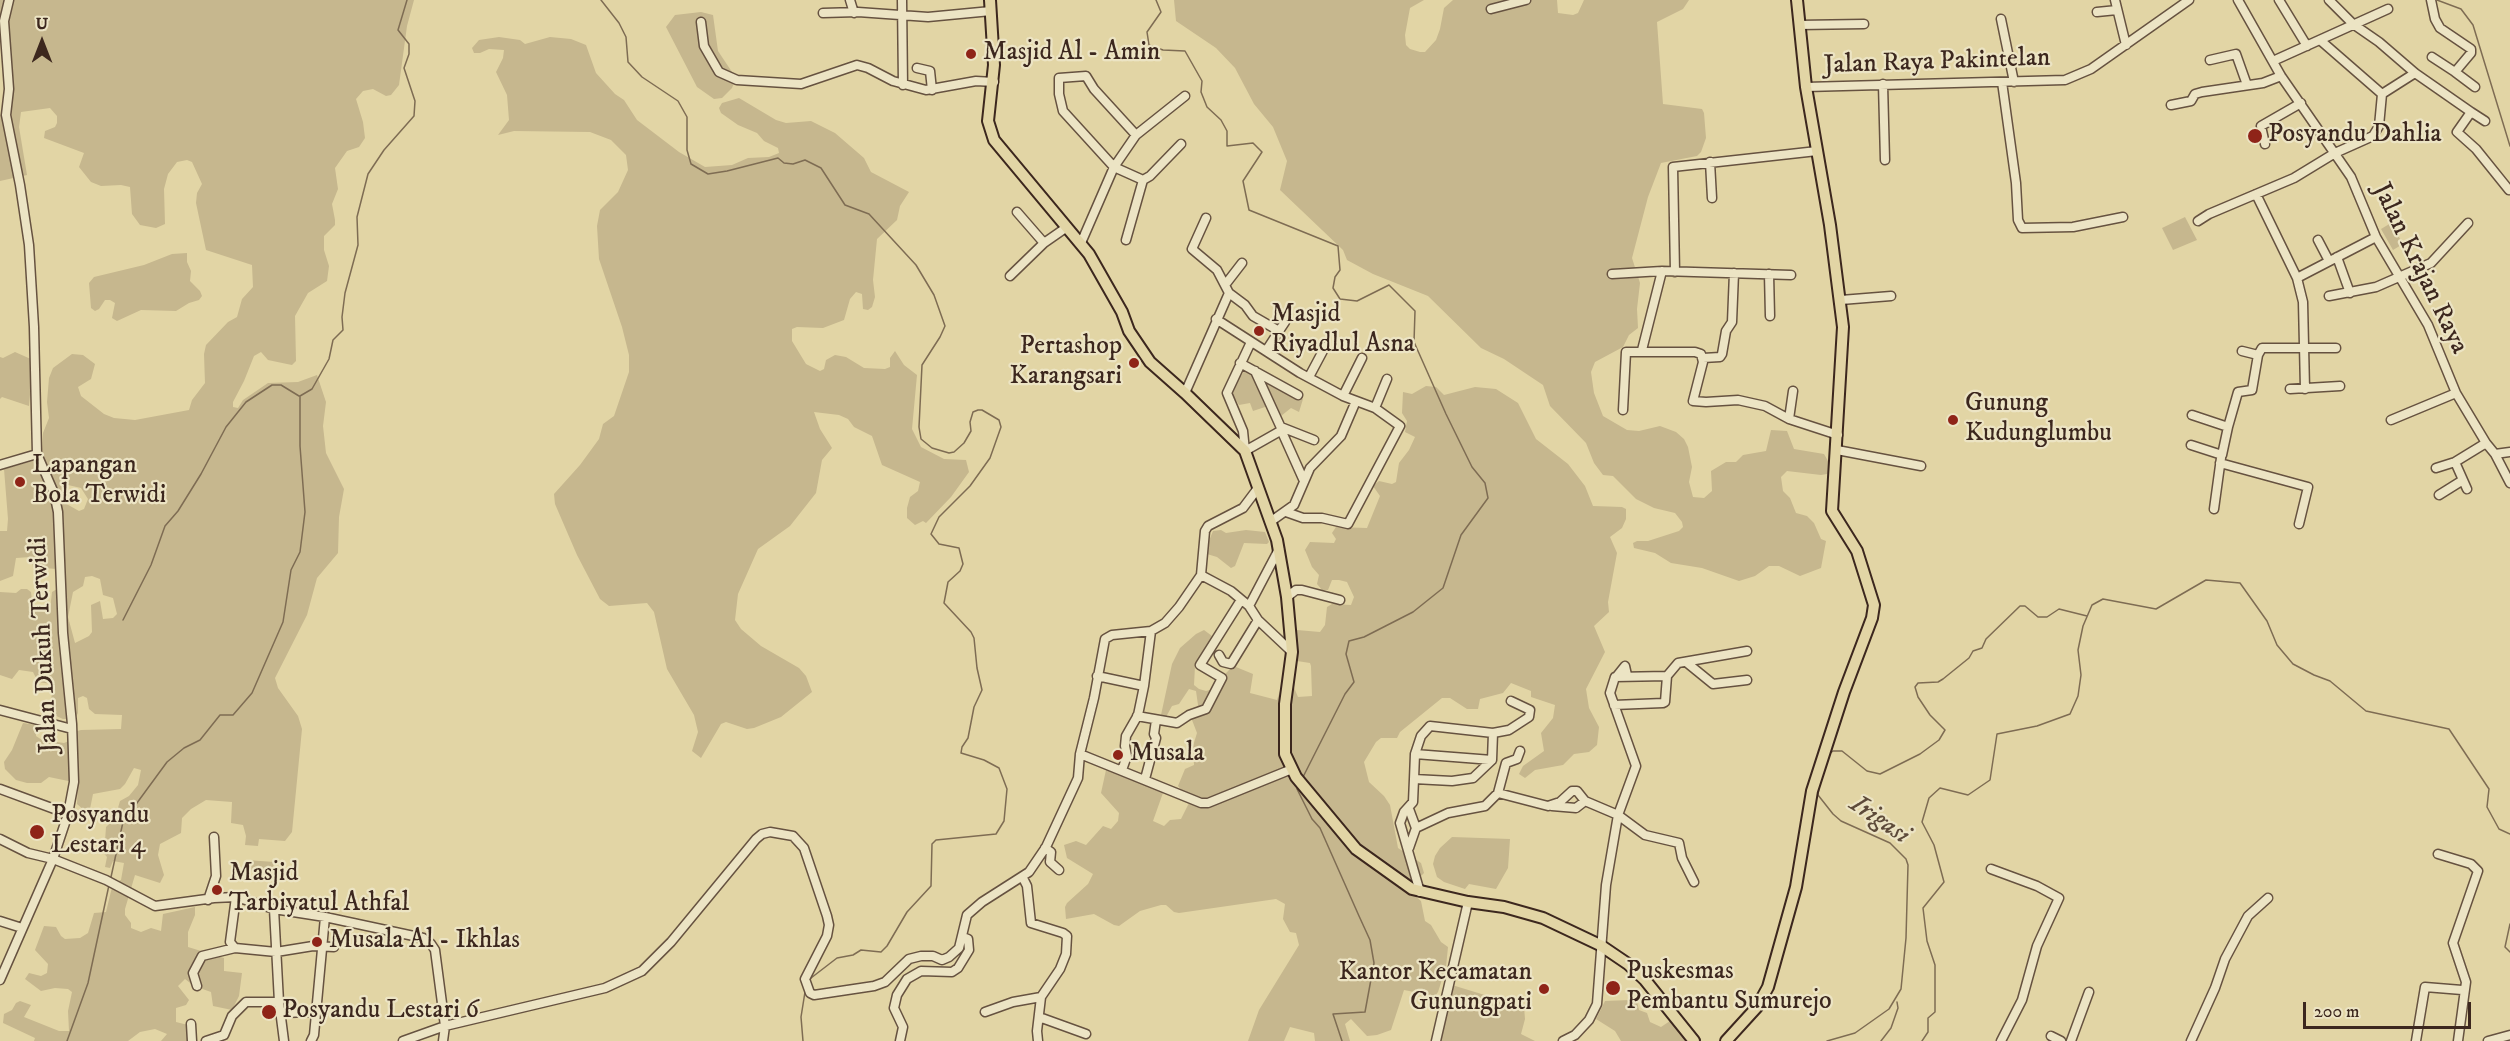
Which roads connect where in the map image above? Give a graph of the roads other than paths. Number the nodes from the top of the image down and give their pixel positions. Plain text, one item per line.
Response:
1 (9, 0) edge
2 (850, 0) edge
3 (902, 0) edge
4 (1526, 0) edge
5 (1797, 0) edge
6 (2115, 0) edge
7 (2189, 0) edge
8 (2238, 0) edge
9 (2279, 0) edge
10 (2329, 0) edge
11 (2431, 0) edge
12 (991, 5) edge
13 (1491, 9) dead end
14 (2388, 9) dead end
15 (2117, 10) junction
16 (2097, 12) dead end
17 (823, 13) dead end
18 (854, 13) junction
19 (904, 15) junction
20 (2001, 19) dead end
21 (701, 22) dead end
22 (1864, 24) dead end
23 (2353, 24) junction
24 (1799, 25) junction
25 (2320, 40) junction
26 (2126, 45) junction
27 (2307, 46) junction
28 (2432, 57) dead end
29 (2210, 60) dead end
30 (2272, 61) junction
31 (917, 68) dead end
32 (2455, 72) junction
33 (2415, 73) junction
34 (2281, 76) junction
35 (994, 82) junction
36 (2002, 82) junction
37 (2014, 82) junction
38 (1883, 84) junction
39 (903, 85) junction
40 (2247, 85) junction
41 (1806, 87) junction
42 (2475, 87) dead end
43 (932, 90) junction
44 (2382, 94) junction
45 (1185, 96) dead end
46 (2301, 103) junction
47 (2171, 105) dead end
48 (2471, 112) junction
49 (3, 113) edge
50 (2485, 121) dead end
51 (1136, 135) junction
52 (1181, 144) dead end
53 (2265, 144) dead end
54 (1817, 151) junction
55 (2335, 153) junction
56 (1885, 160) dead end
57 (1710, 162) junction
58 (1114, 166) junction
59 (1143, 180) junction
60 (2509, 190) edge
61 (2256, 194) junction
62 (1712, 198) dead end
63 (1017, 212) dead end
64 (2123, 217) dead end
65 (1206, 218) dead end
66 (2198, 221) dead end
67 (2468, 222) dead end
68 (1067, 227) junction
69 (2376, 237) junction
70 (1126, 240) dead end
71 (2318, 240) dead end
72 (1044, 243) junction
73 (1081, 243) junction
74 (2333, 259) junction
75 (1242, 263) dead end
76 (1662, 271) junction
77 (1675, 272) junction
78 (1734, 273) junction
79 (1612, 274) dead end
80 (1769, 274) junction
81 (1791, 275) dead end
82 (1010, 276) dead end
83 (2296, 278) junction
84 (2402, 278) junction
85 (1227, 289) junction
86 (2350, 293) junction
87 (1891, 296) dead end
88 (2329, 296) dead end
89 (1841, 300) junction
90 (1770, 316) dead end
91 (1216, 319) junction
92 (1285, 322) dead end
93 (1279, 331) junction
94 (1251, 342) junction
95 (1324, 348) dead end
96 (2336, 348) dead end
97 (1642, 350) junction
98 (2305, 350) junction
99 (1266, 351) junction
100 (2241, 351) dead end
101 (2258, 355) junction
102 (1362, 358) dead end
103 (1703, 358) junction
104 (1240, 363) junction
105 (1255, 371) junction
106 (1309, 377) junction
107 (1387, 379) dead end
108 (2340, 386) dead end
109 (2290, 389) dead end
110 (2305, 389) junction
111 (1793, 392) dead end
112 (1185, 393) junction
113 (2456, 393) junction
114 (1298, 395) dead end
115 (1343, 396) junction
116 (1356, 401) junction
117 (1375, 408) junction
118 (1623, 410) dead end
119 (2192, 415) dead end
120 (1789, 419) junction
121 (2391, 420) dead end
122 (2228, 427) junction
123 (1281, 429) junction
124 (1838, 435) junction
125 (1314, 440) dead end
126 (2486, 443) junction
127 (2191, 446) dead end
128 (1837, 450) junction
129 (1245, 451) junction
130 (2510, 453) edge
131 (37, 454) junction
132 (2495, 454) junction
133 (2221, 459) junction
134 (2455, 462) junction
135 (0, 465) edge
136 (1921, 466) dead end
137 (2436, 468) dead end
138 (2463, 480) junction
139 (1304, 481) junction
140 (2510, 483) edge
141 (1258, 488) junction
142 (2467, 489) dead end
143 (2439, 495) dead end
144 (2214, 509) dead end
145 (1286, 512) junction
146 (1270, 522) junction
147 (2299, 524) dead end
148 (1279, 549) junction
149 (1201, 575) junction
150 (1287, 597) junction
151 (1241, 600) junction
152 (1340, 600) dead end
153 (1249, 606) junction
154 (1258, 620) junction
155 (1151, 631) junction
156 (1748, 651) dead end
157 (1292, 652) junction
158 (1219, 655) dead end
159 (1686, 662) junction
160 (1097, 676) junction
161 (1667, 676) junction
162 (1747, 680) dead end
163 (1144, 686) junction
164 (1511, 701) dead end
165 (1614, 705) junction
166 (0, 710) edge
167 (1137, 716) junction
168 (1156, 720) junction
169 (72, 729) junction
170 (1493, 733) junction
171 (1520, 751) dead end
172 (1080, 753) junction
173 (1415, 754) junction
174 (1492, 760) junction
175 (1122, 770) junction
176 (1294, 773) junction
177 (1145, 779) junction
178 (1414, 779) junction
179 (0, 789) edge
180 (1498, 793) junction
181 (1586, 801) junction
182 (1548, 806) junction
183 (1409, 809) junction
184 (68, 814) junction
185 (1618, 815) junction
186 (1416, 828) junction
187 (214, 837) dead end
188 (0, 839) edge
189 (1045, 848) junction
190 (1409, 848) junction
191 (2438, 854) dead end
192 (53, 860) junction
193 (1059, 870) dead end
194 (1991, 870) dead end
195 (1023, 878) junction
196 (1694, 882) dead end
197 (1420, 892) junction
198 (236, 897) junction
199 (2268, 898) dead end
200 (208, 900) junction
201 (1468, 902) junction
202 (274, 909) junction
203 (325, 916) junction
204 (0, 921) edge
205 (22, 928) junction
206 (963, 937) junction
207 (1600, 945) junction
208 (322, 946) junction
209 (334, 947) dead end
210 (235, 948) junction
211 (276, 952) junction
212 (0, 980) edge
213 (197, 986) dead end
214 (2462, 990) dead end
215 (2089, 992) dead end
216 (1041, 997) junction
217 (279, 1002) junction
218 (315, 1012) junction
219 (985, 1012) dead end
220 (279, 1013) junction
221 (1039, 1017) junction
222 (191, 1024) dead end
223 (445, 1026) junction
224 (1086, 1034) dead end
225 (2510, 1035) edge
226 (2050, 1036) dead end
227 (313, 1038) edge
228 (1578, 1038) edge
229 (192, 1041) edge
230 (206, 1041) edge
231 (284, 1041) edge
232 (402, 1041) edge
233 (443, 1041) edge
234 (900, 1041) edge
235 (1038, 1041) edge
236 (1436, 1041) edge
237 (1563, 1041) edge
238 (1694, 1041) edge
239 (1726, 1041) edge
240 (2001, 1041) edge
241 (2061, 1041) edge
242 (2071, 1041) edge
243 (2191, 1041) edge
244 (2416, 1041) edge
245 (2458, 1041) edge
246 (2488, 1041) edge

1 - 49 street, Jalan Dukuh Terwidi
2 - 18 street
3 - 19 street
4 - 13 street
5 - 24 main road
6 - 15 street
7 - 26 street, Jalan Raya Pakintelan
8 - 30 street, Jalan Krajan Raya
9 - 27 street
10 - 23 street
11 - 32 street
12 - 19 street
12 - 35 main road
14 - 23 street
15 - 16 street
15 - 26 street
17 - 18 street
18 - 19 street
19 - 39 street
20 - 37 street
21 - 39 street
22 - 24 street
23 - 25 street
23 - 33 street
24 - 41 main road
25 - 27 street
25 - 44 street
26 - 37 street, Jalan Raya Pakintelan
27 - 30 street
28 - 32 street
29 - 40 street
30 - 34 street, Jalan Krajan Raya
31 - 43 street
32 - 42 street
33 - 44 street
33 - 48 street
34 - 40 street
34 - 46 street, Jalan Krajan Raya
35 - 43 street
35 - 68 main road
36 - 37 street, Jalan Raya Pakintelan
36 - 38 street, Jalan Raya Pakintelan
36 - 64 street
38 - 41 street, Jalan Raya Pakintelan
38 - 56 street
39 - 43 street
40 - 47 street
41 - 54 main road
44 - 55 street
45 - 51 street
46 - 53 street
46 - 55 street, Jalan Krajan Raya
48 - 50 street
48 - 60 street
49 - 131 street, Jalan Dukuh Terwidi
51 - 58 street
51 - 58 street
52 - 59 street
54 - 57 street
54 - 89 main road
55 - 61 street
55 - 69 street, Jalan Krajan Raya
57 - 62 street
57 - 77 street
58 - 59 street
58 - 73 street
59 - 70 street
61 - 66 street
61 - 83 street
63 - 72 street
65 - 85 street
67 - 84 street
68 - 72 street
68 - 73 main road
69 - 74 street
69 - 84 street, Jalan Krajan Raya
71 - 74 street
72 - 82 street
73 - 112 main road
74 - 83 street
74 - 86 street
75 - 85 street
76 - 77 street
76 - 79 street
76 - 97 street
77 - 78 street
78 - 80 street
78 - 103 street
80 - 81 street
80 - 90 street
83 - 98 street
84 - 86 street
84 - 113 street, Jalan Krajan Raya
85 - 91 street
85 - 93 street
86 - 88 street
87 - 89 street
89 - 124 main road
91 - 94 street
91 - 112 street
92 - 93 street
93 - 99 street
94 - 99 street
94 - 104 street
95 - 106 street
96 - 98 street
97 - 103 street
97 - 118 street
98 - 101 street
98 - 110 street
99 - 106 street
100 - 101 street
101 - 122 street
102 - 115 street
103 - 120 street
104 - 105 street
104 - 129 street
105 - 114 street
105 - 123 street
106 - 115 street
107 - 117 street
108 - 110 street
109 - 110 street
111 - 120 street
112 - 129 main road
113 - 121 street
113 - 126 street, Jalan Krajan Raya
115 - 116 street
116 - 117 street
116 - 139 street
117 - 145 street
119 - 122 street
120 - 124 street
122 - 133 street
123 - 125 street
123 - 129 street
123 - 139 street
124 - 128 main road
126 - 132 street, Jalan Krajan Raya
126 - 134 street
127 - 133 street
128 - 136 street
128 - 239 main road
129 - 141 main road
130 - 132 street
131 - 135 street
131 - 169 street, Jalan Dukuh Terwidi
132 - 140 street, Jalan Krajan Raya
133 - 144 street
133 - 147 street
134 - 137 street
134 - 138 street
138 - 142 street
138 - 143 street
139 - 145 street
141 - 146 main road
141 - 149 street
145 - 146 street
146 - 148 main road
148 - 150 main road
148 - 153 street
149 - 151 street
149 - 155 street
150 - 152 street
150 - 157 main road
151 - 153 street
151 - 168 street
153 - 154 street
154 - 157 street
154 - 158 street
155 - 160 street
155 - 163 street
156 - 159 street
157 - 176 main road
159 - 161 street
159 - 162 street
160 - 163 street
160 - 172 street
161 - 165 street
161 - 165 street
163 - 167 street
164 - 170 street
165 - 185 street
166 - 169 street
167 - 168 street
167 - 175 street
168 - 177 street
169 - 184 street, Jalan Dukuh Terwidi
170 - 173 street
170 - 174 street
171 - 180 street
172 - 175 street
172 - 189 street
173 - 174 street
173 - 178 street
174 - 178 street
175 - 177 street
176 - 177 street
176 - 197 main road
178 - 183 street
179 - 184 street
180 - 182 street
180 - 186 street
181 - 182 street
181 - 182 street
181 - 185 street
183 - 186 street
183 - 190 street
184 - 192 street, Jalan Dukuh Terwidi
185 - 196 street
185 - 207 street
186 - 190 street
187 - 200 street
188 - 192 street
189 - 193 street
189 - 195 street
190 - 197 street
191 - 245 street
192 - 200 street
192 - 205 street, Jalan Dukuh Terwidi
194 - 240 street
195 - 206 street
195 - 216 street
197 - 201 main road
198 - 200 street
198 - 202 street
198 - 210 street
199 - 243 street
201 - 207 main road
201 - 236 street
202 - 203 street
202 - 211 street
203 - 208 street
203 - 223 street
204 - 205 street
205 - 212 street, Jalan Dukuh Terwidi
206 - 223 street
206 - 234 street
207 - 228 street
207 - 238 main road
208 - 209 street
208 - 211 street
208 - 218 street
210 - 211 street
210 - 213 street
211 - 217 street
214 - 244 street
215 - 242 street
216 - 219 street
216 - 221 street
217 - 220 street
217 - 230 street
218 - 220 street
218 - 227 street
220 - 231 street
221 - 224 street
221 - 235 street
222 - 229 street
223 - 232 street
223 - 233 street
225 - 246 street
226 - 241 street
228 - 237 street

